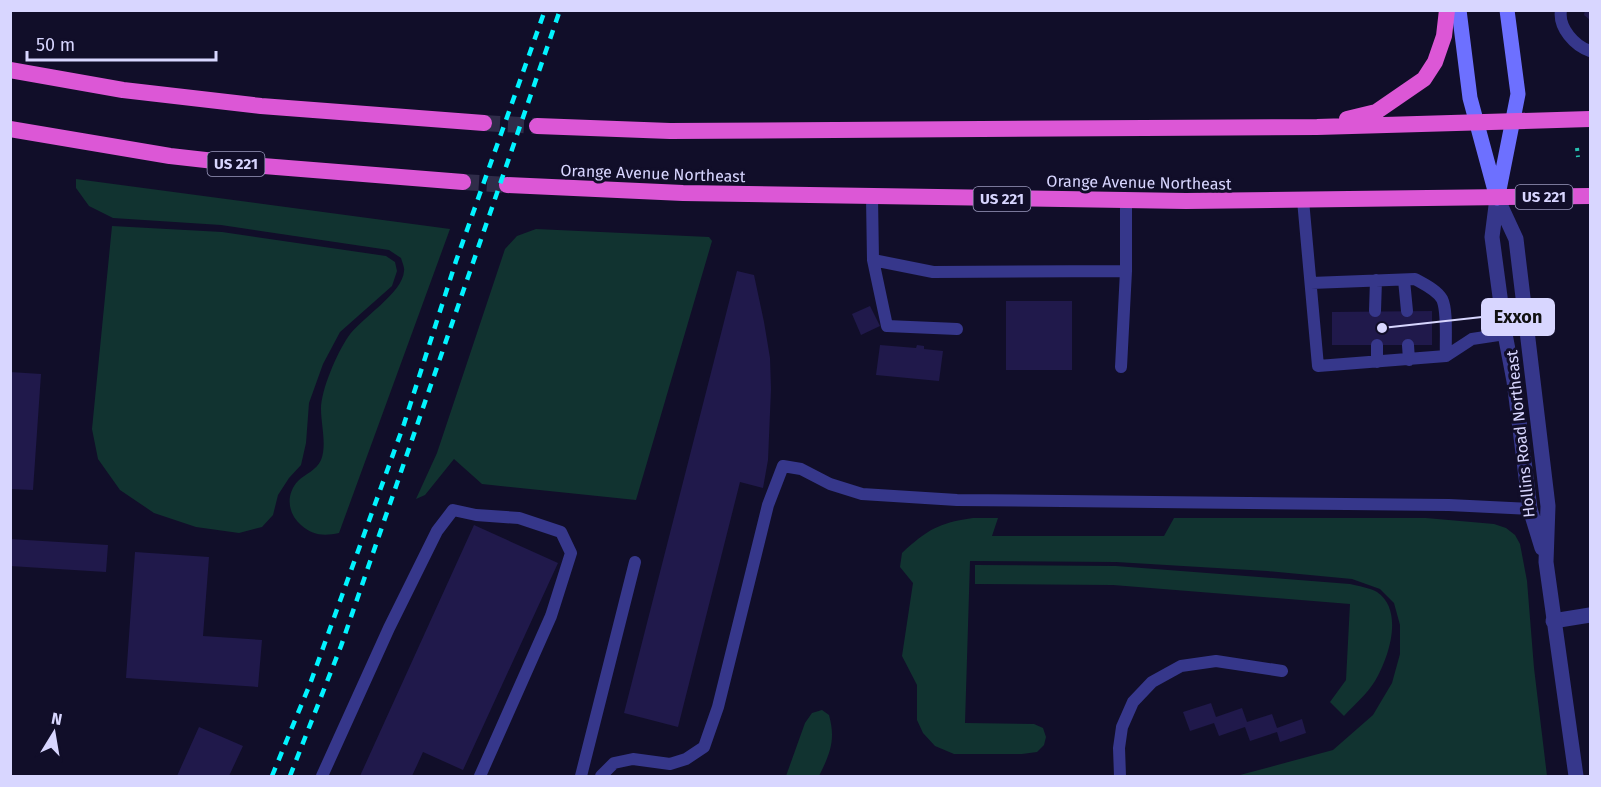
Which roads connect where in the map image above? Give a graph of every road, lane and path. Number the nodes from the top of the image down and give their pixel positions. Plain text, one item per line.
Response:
1 (1447, 10) edge
2 (1460, 10) edge
3 (1507, 10) edge
4 (1561, 10) edge
5 (1590, 51) edge
6 (10, 70) edge
7 (1590, 119) edge
8 (1513, 122) junction
9 (484, 123) tunnel mouth
10 (1477, 123) junction
11 (537, 126) tunnel mouth
12 (1317, 127) junction
13 (10, 129) edge
14 (1577, 148) dead end
15 (1578, 157) dead end
16 (464, 182) tunnel mouth
17 (507, 185) tunnel mouth
18 (872, 196) junction
19 (1590, 196) edge
20 (1497, 198) junction
21 (1126, 200) junction
22 (1303, 200) junction
23 (873, 260) junction
24 (1126, 271) junction
25 (1376, 280) junction
26 (1404, 280) junction
27 (1311, 283) junction
28 (1376, 311) dead end
29 (1407, 311) dead end
30 (957, 329) dead end
31 (1505, 334) junction
32 (1377, 345) dead end
33 (1408, 345) dead end
34 (1446, 356) junction
35 (1409, 360) junction
36 (1377, 362) junction
37 (1121, 367) dead end
38 (1530, 509) junction
39 (634, 562) dead end
40 (1546, 562) junction
41 (1590, 615) edge
42 (1553, 621) junction
43 (1282, 671) dead end
44 (322, 777) edge
45 (480, 777) edge
46 (581, 777) edge
47 (601, 777) edge
48 (1120, 777) edge
49 (1576, 777) edge

1 - 12 highway
2 - 10 main road, Hollins Road Northeast
3 - 8 main road, Hollins Road Northeast
4 - 5 lane
6 - 9 highway
7 - 8 highway
8 - 10 highway
8 - 20 main road, Hollins Road Northeast
10 - 12 highway
10 - 20 main road, Hollins Road Northeast
11 - 12 highway
13 - 16 highway, US 221
14 - 15 path
17 - 18 highway, Orange Avenue Northeast / US 221
18 - 21 highway, Orange Avenue Northeast / US 221
18 - 23 lane
19 - 20 highway, Orange Avenue Northeast / US 221
20 - 22 highway, Orange Avenue Northeast / US 221
20 - 31 street, Hollins Road Northeast
20 - 40 street, Hollins Road Northeast
21 - 22 highway, Orange Avenue Northeast / US 221
21 - 24 lane
22 - 27 lane
23 - 24 lane
23 - 30 lane
24 - 37 lane
25 - 26 lane
25 - 27 lane
25 - 28 lane
26 - 29 lane
26 - 34 lane
27 - 36 lane
31 - 34 lane
31 - 38 street, Hollins Road Northeast
32 - 36 lane
33 - 35 lane
34 - 35 lane
35 - 36 lane
38 - 40 street, Hollins Road Northeast
38 - 47 lane
39 - 46 lane
40 - 42 street, Hollins Road Northeast
41 - 42 street
42 - 49 street, Hollins Road Northeast
43 - 48 lane
44 - 45 lane

